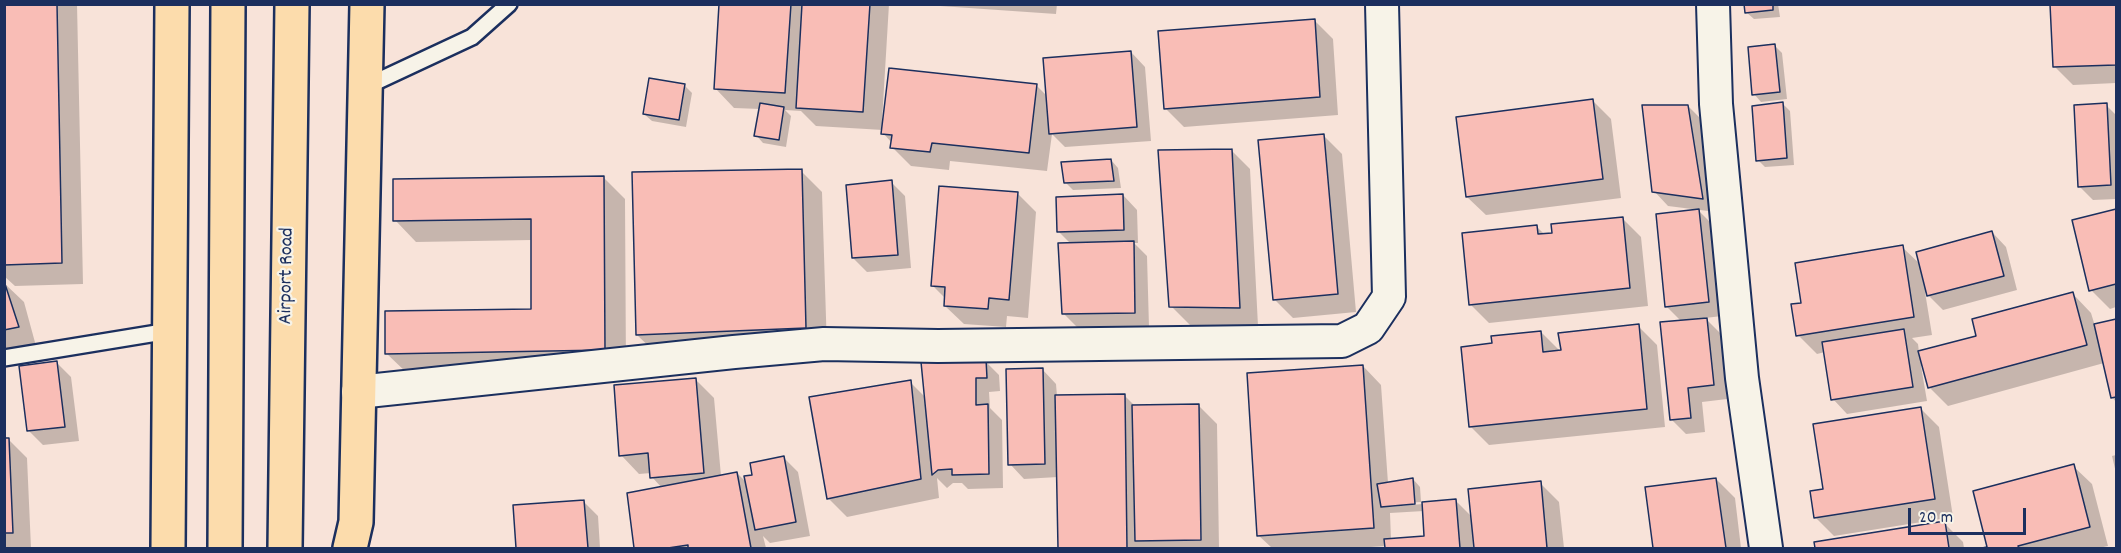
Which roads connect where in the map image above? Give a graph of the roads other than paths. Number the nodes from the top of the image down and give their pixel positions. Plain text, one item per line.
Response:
1 (172, 4) edge
2 (228, 4) edge
3 (292, 4) edge
4 (367, 4) edge
5 (508, 4) edge
6 (1382, 4) edge
7 (1713, 4) edge
8 (365, 87) junction
9 (169, 330) junction
10 (4, 358) edge
11 (358, 392) junction
12 (168, 549) edge
13 (225, 549) edge
14 (285, 549) edge
15 (350, 549) edge
16 (1766, 549) edge

1 - 9 highway
2 - 13 highway
3 - 14 highway, Airport Road
4 - 8 highway
5 - 8 lane
6 - 11 street
7 - 16 street
8 - 11 highway
9 - 10 lane
9 - 12 highway
11 - 15 highway

